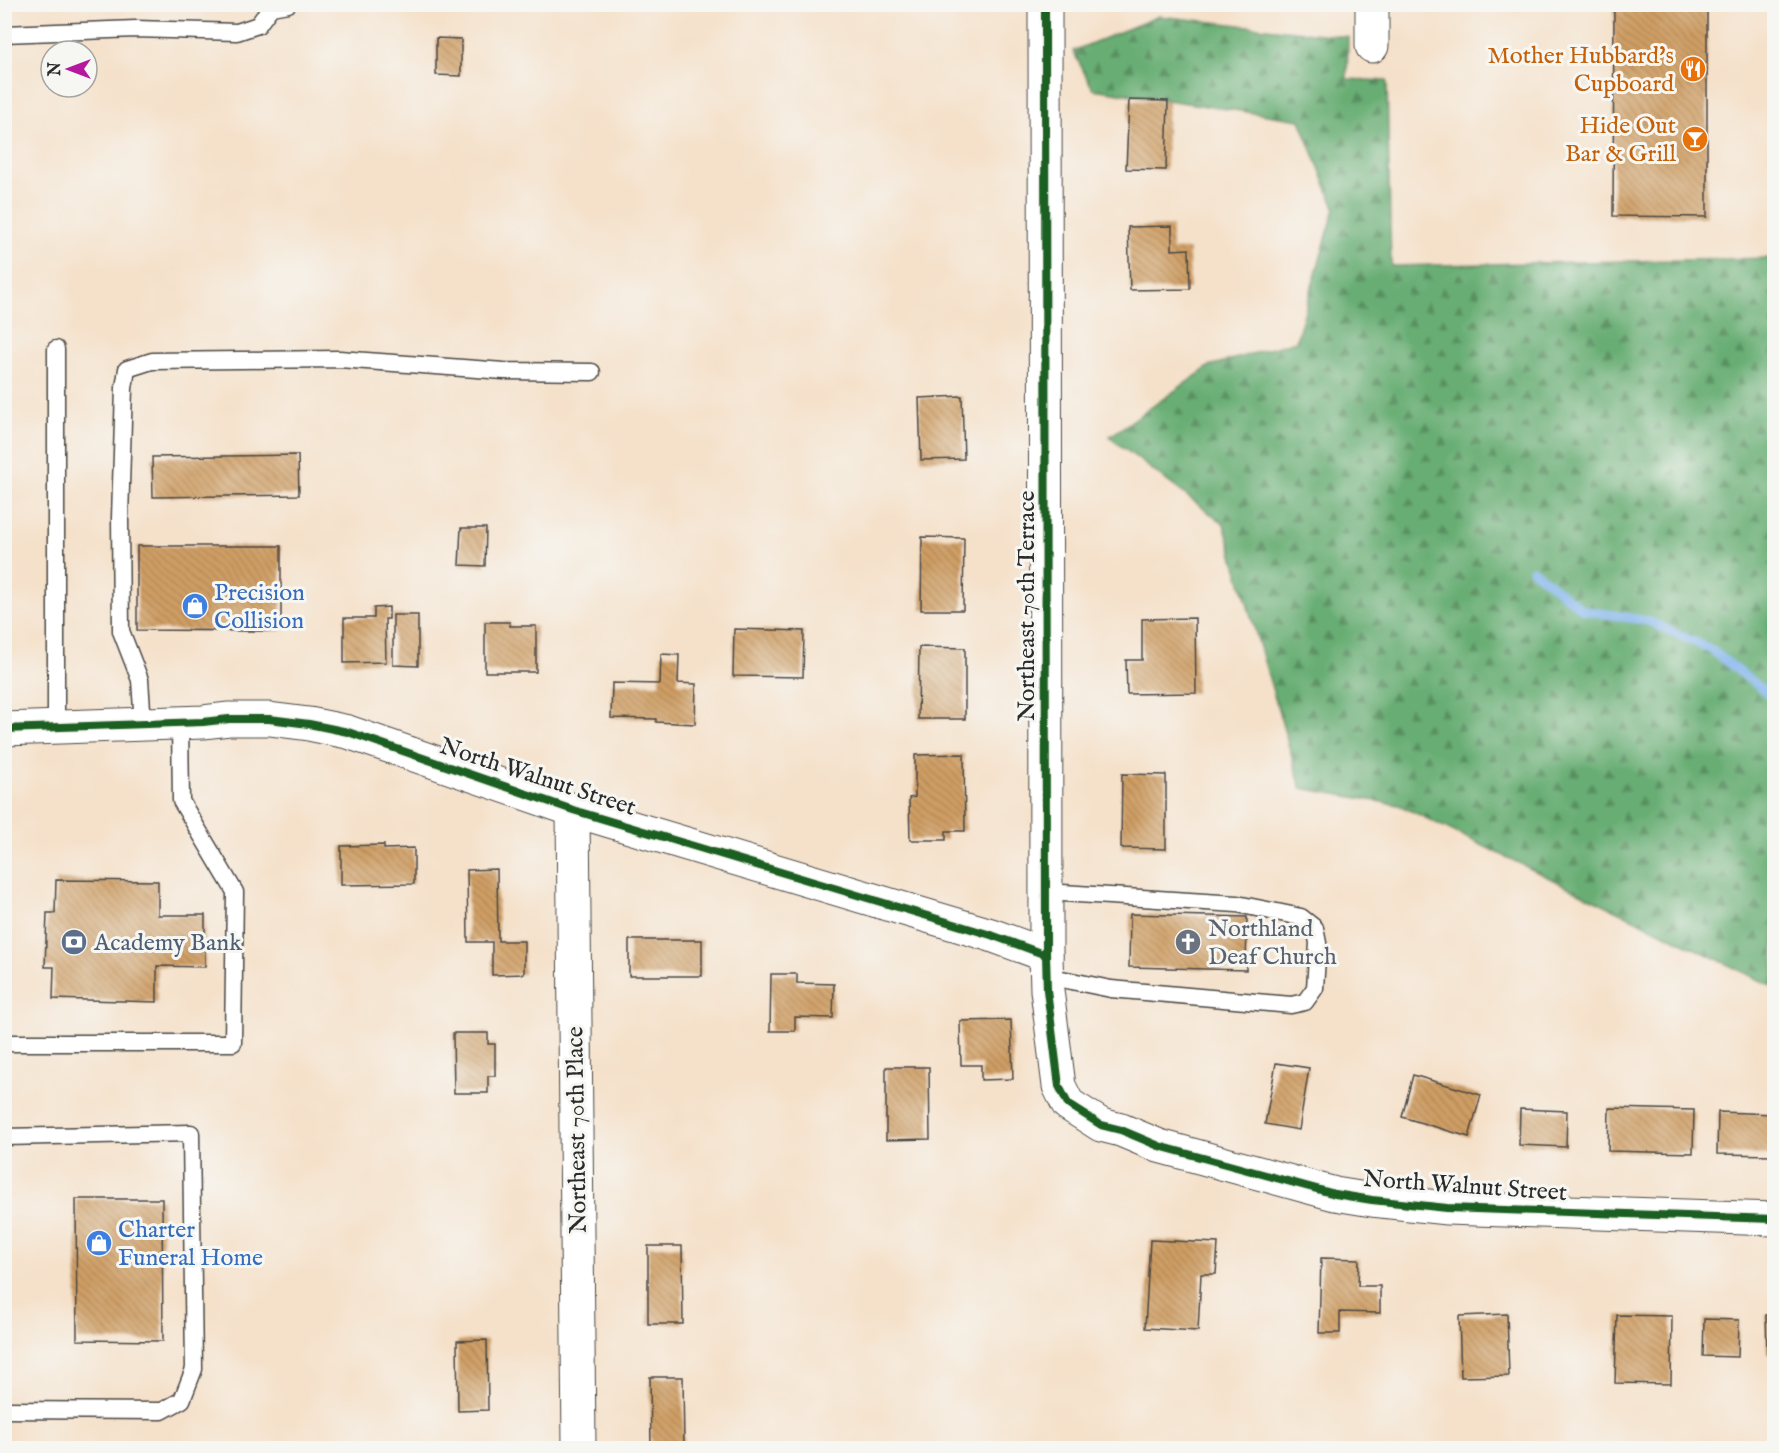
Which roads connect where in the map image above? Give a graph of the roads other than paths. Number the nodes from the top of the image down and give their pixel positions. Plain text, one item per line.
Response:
1 (288, 4) edge
2 (1045, 4) edge
3 (1372, 4) edge
4 (271, 6) edge
5 (4, 34) edge
6 (1372, 46) dead end
7 (56, 349) dead end
8 (592, 372) dead end
9 (180, 722) junction
10 (142, 724) junction
11 (56, 727) junction
12 (4, 729) edge
13 (573, 810) junction
14 (1046, 892) junction
15 (1046, 966) junction
16 (4, 1042) edge
17 (4, 1137) edge
18 (1159, 1146) joint
19 (1774, 1219) edge
20 (4, 1410) edge
21 (577, 1449) edge

1 - 4 lane
2 - 14 street, Northeast 70th Terrace
3 - 6 street
4 - 5 lane
7 - 11 lane
8 - 10 lane
9 - 10 street, North Walnut Street
9 - 13 street, North Walnut Street
9 - 16 lane
10 - 11 street, North Walnut Street
11 - 12 street, North Walnut Street
13 - 15 street, North Walnut Street
13 - 21 street, Northeast 70th Place
14 - 15 street, Northeast 70th Terrace
14 - 15 lane
15 - 18 street, Northeast 70th Terrace
17 - 20 lane
18 - 19 street, North Walnut Street

